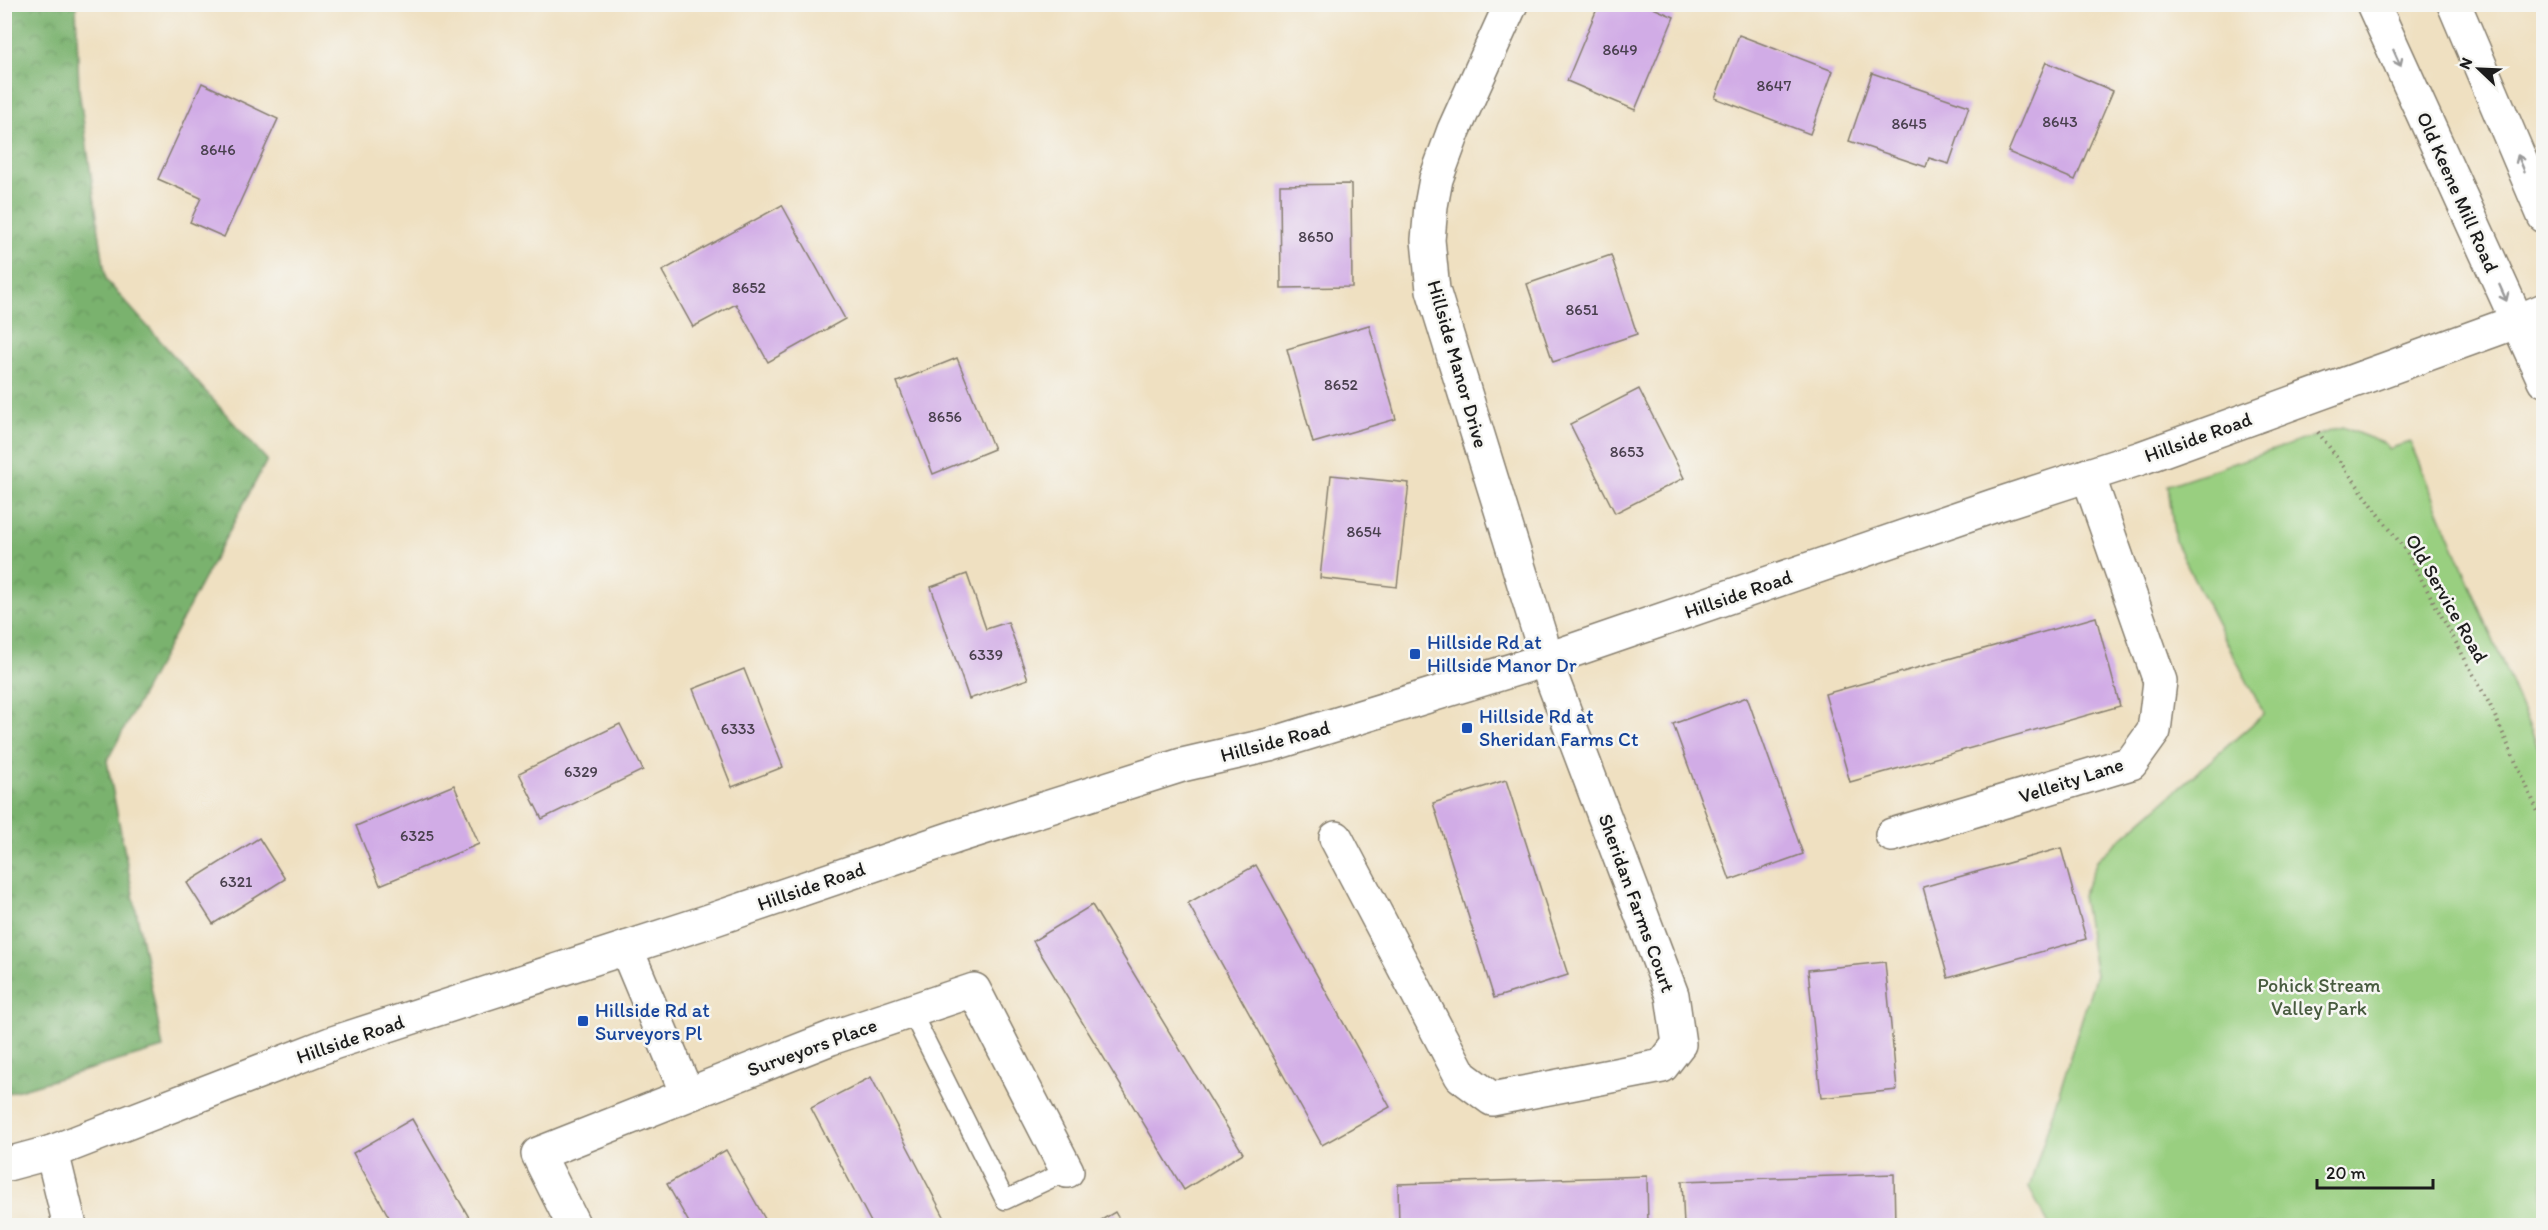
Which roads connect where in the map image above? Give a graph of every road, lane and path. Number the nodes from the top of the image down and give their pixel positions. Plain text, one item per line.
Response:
1 (1511, 4) edge
2 (2373, 4) edge
3 (2454, 4) edge
4 (2544, 216) edge
5 (2530, 316) edge
6 (2544, 380) edge
7 (2296, 402) junction
8 (2088, 476) junction
9 (1545, 660) junction
10 (2544, 825) edge
11 (1892, 835) dead end
12 (1336, 838) dead end
13 (626, 948) junction
14 (911, 1011) junction
15 (687, 1094) junction
16 (52, 1152) junction
17 (4, 1166) edge
18 (1066, 1171) joint
19 (70, 1226) edge
20 (574, 1226) edge

1 - 9 street, Hillside Manor Drive
2 -> 5 street, Old Keene Mill Road
4 -> 3 street
5 - 6 street, Old Keene Mill Road
5 - 7 street, Hillside Road
7 - 8 street, Hillside Road
7 - 10 path, Old Service Road
8 - 9 street, Hillside Road
8 - 11 street, Velleity Lane
9 - 12 street, Sheridan Farms Court
9 - 13 street, Hillside Road
13 - 15 street
13 - 16 street, Hillside Road
14 - 15 street, Surveyors Place
14 - 18 street, Surveyors Place
14 - 18 lane
15 - 20 street, Surveyors Place
16 - 17 street, Hillside Road
16 - 19 street

